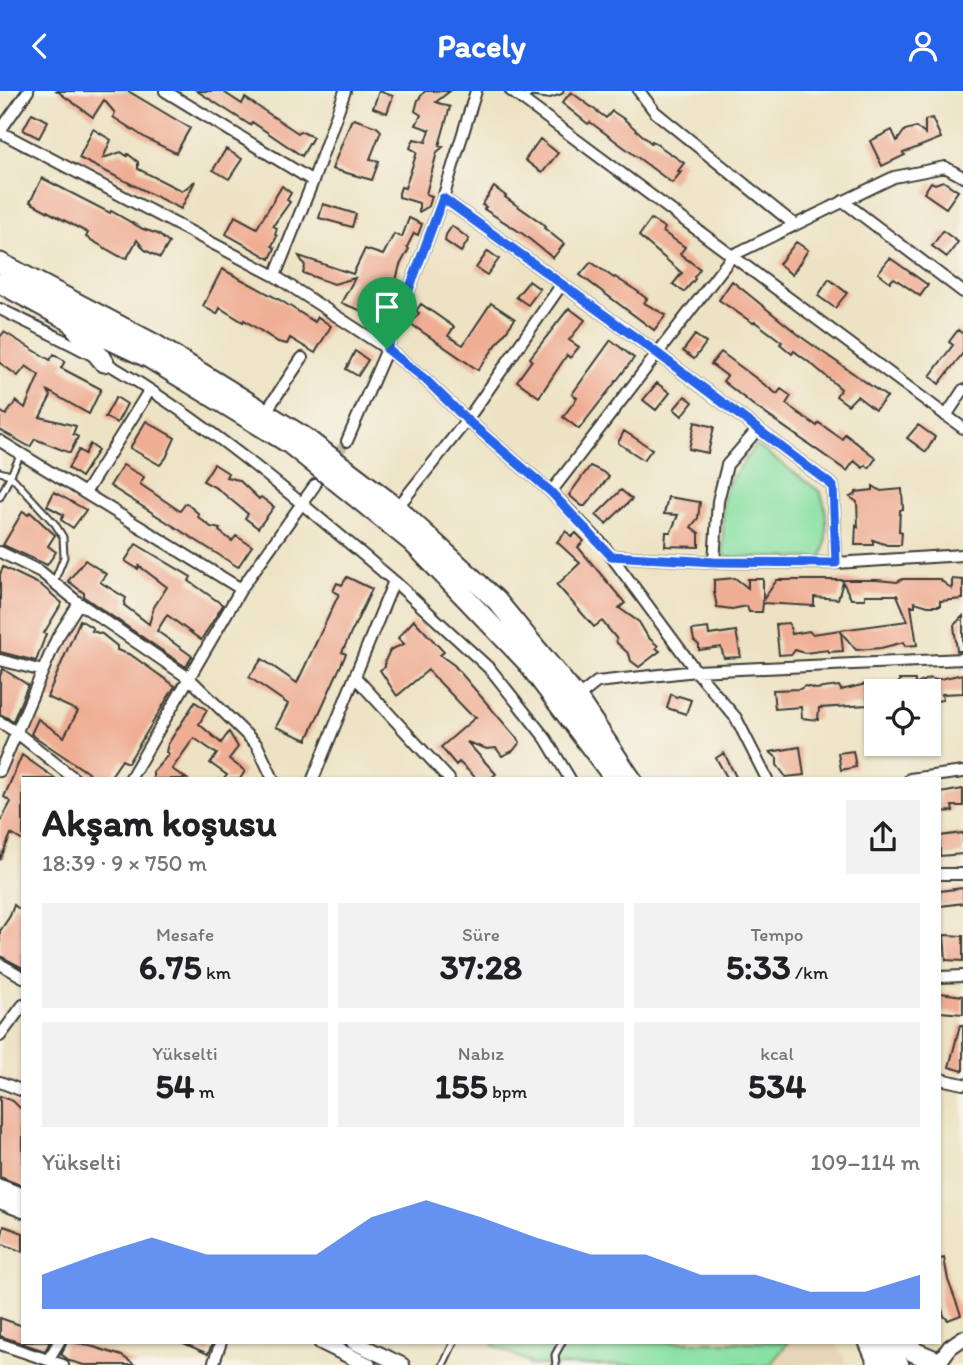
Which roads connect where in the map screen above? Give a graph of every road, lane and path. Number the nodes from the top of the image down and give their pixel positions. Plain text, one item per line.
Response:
1 (28, 91) edge
2 (165, 91) edge
3 (345, 91) edge
4 (476, 91) edge
5 (511, 91) edge
6 (560, 91) edge
7 (639, 91) edge
8 (522, 99) junction
9 (0, 131) edge
10 (963, 177) edge
11 (313, 181) junction
12 (443, 198) junction
13 (843, 201) junction
14 (795, 225) junction
15 (733, 255) junction
16 (0, 263) edge
17 (275, 276) junction
18 (0, 283) edge
19 (562, 284) junction
20 (963, 292) edge
21 (0, 309) edge
22 (70, 321) junction
23 (387, 349) junction
24 (657, 353) junction
25 (302, 358) dead end
26 (104, 362) junction
27 (963, 390) edge
28 (149, 391) junction
29 (265, 413) junction
30 (946, 416) junction
31 (467, 420) junction
32 (963, 428) edge
33 (758, 429) junction
34 (0, 441) edge
35 (346, 441) tunnel mouth
36 (21, 454) junction
37 (0, 471) edge
38 (10, 475) junction
39 (315, 485) dead end
40 (85, 492) junction
41 (551, 492) junction
42 (0, 497) edge
43 (302, 502) junction
44 (397, 508) junction
45 (0, 552) edge
46 (963, 555) edge
47 (611, 556) junction
48 (714, 562) junction
49 (836, 563) junction
50 (394, 581) junction
51 (54, 582) junction
52 (241, 589) junction
53 (79, 603) junction
54 (963, 659) edge
55 (0, 660) edge
56 (43, 671) junction
57 (696, 671) junction
58 (356, 677) junction
59 (190, 679) junction
60 (578, 698) junction
61 (0, 722) edge
62 (16, 732) junction
63 (0, 771) edge
64 (963, 772) edge
65 (72, 777) edge
66 (131, 777) edge
67 (272, 777) edge
68 (314, 777) edge
69 (447, 777) edge
70 (569, 777) edge
71 (613, 777) edge
72 (630, 777) edge
73 (766, 777) edge
74 (924, 777) edge
75 (941, 874) edge
76 (963, 874) edge
77 (0, 964) edge
78 (21, 976) edge
79 (963, 976) edge
80 (941, 977) edge
81 (21, 1008) edge
82 (0, 1036) edge
83 (941, 1079) edge
84 (0, 1082) edge
85 (963, 1084) edge
86 (21, 1090) edge
87 (0, 1188) edge
88 (21, 1195) edge
89 (0, 1201) edge
90 (21, 1209) edge
91 (963, 1338) edge
92 (0, 1344) edge
93 (58, 1344) edge
94 (221, 1344) edge
95 (325, 1344) edge
96 (358, 1344) edge
97 (453, 1344) edge
98 (561, 1344) edge
99 (870, 1344) edge
100 (890, 1344) edge
101 (908, 1344) edge
102 (48, 1360) junction
103 (937, 1364) edge
104 (62, 1365) edge
105 (213, 1365) edge
106 (368, 1365) edge
107 (402, 1365) edge
108 (443, 1365) edge
109 (556, 1365) edge
110 (879, 1365) edge
111 (899, 1365) edge

1 - 9 street
2 - 11 street
3 - 11 street
4 - 12 street
5 - 8 street
6 - 8 lane
7 - 14 street
8 - 15 street
9 - 17 street
10 - 13 street
11 - 17 street
12 - 19 street
12 - 23 street
13 - 14 street
13 - 20 street
14 - 15 street
15 - 24 street
15 - 30 street
16 - 29 highway
17 - 23 street
18 - 22 highway
19 - 24 street
19 - 31 street
21 - 26 street
22 - 26 highway
22 - 71 highway
23 - 31 street
23 - 35 street
24 - 33 street
24 - 41 street
25 - 29 street
26 - 28 street
27 - 30 street
28 - 40 street
28 - 43 street
29 - 44 highway
30 - 32 street
31 - 41 street
31 - 44 street
33 - 48 street
33 - 49 street
34 - 36 street
36 - 38 lane
36 - 40 street
37 - 38 lane
38 - 42 lane
38 - 51 lane
39 - 43 street
40 - 52 street
41 - 47 street
43 - 50 street
43 - 52 street
44 - 60 highway
45 - 51 street
46 - 49 street
47 - 48 street
47 - 57 street
48 - 49 street
50 - 58 street
50 - 70 street
51 - 53 street
52 - 59 street
53 - 56 street
53 - 59 street
54 - 57 street
55 - 56 street
56 - 62 street
57 - 60 street
57 - 73 street
58 - 68 street
58 - 69 street
59 - 66 street
59 - 67 street
60 - 72 highway
61 - 62 street
62 - 63 street
62 - 65 street
64 - 74 street
75 - 76 street
77 - 78 street
79 - 80 street
81 - 82 street
83 - 85 street
84 - 86 street
87 - 88 street
89 - 90 street
91 - 103 street
92 - 102 street
93 - 102 street
94 - 105 street
95 - 106 street
96 - 107 street
97 - 108 lane
98 - 109 lane
99 - 110 highway
100 - 111 highway
101 - 103 highway
102 - 104 street

